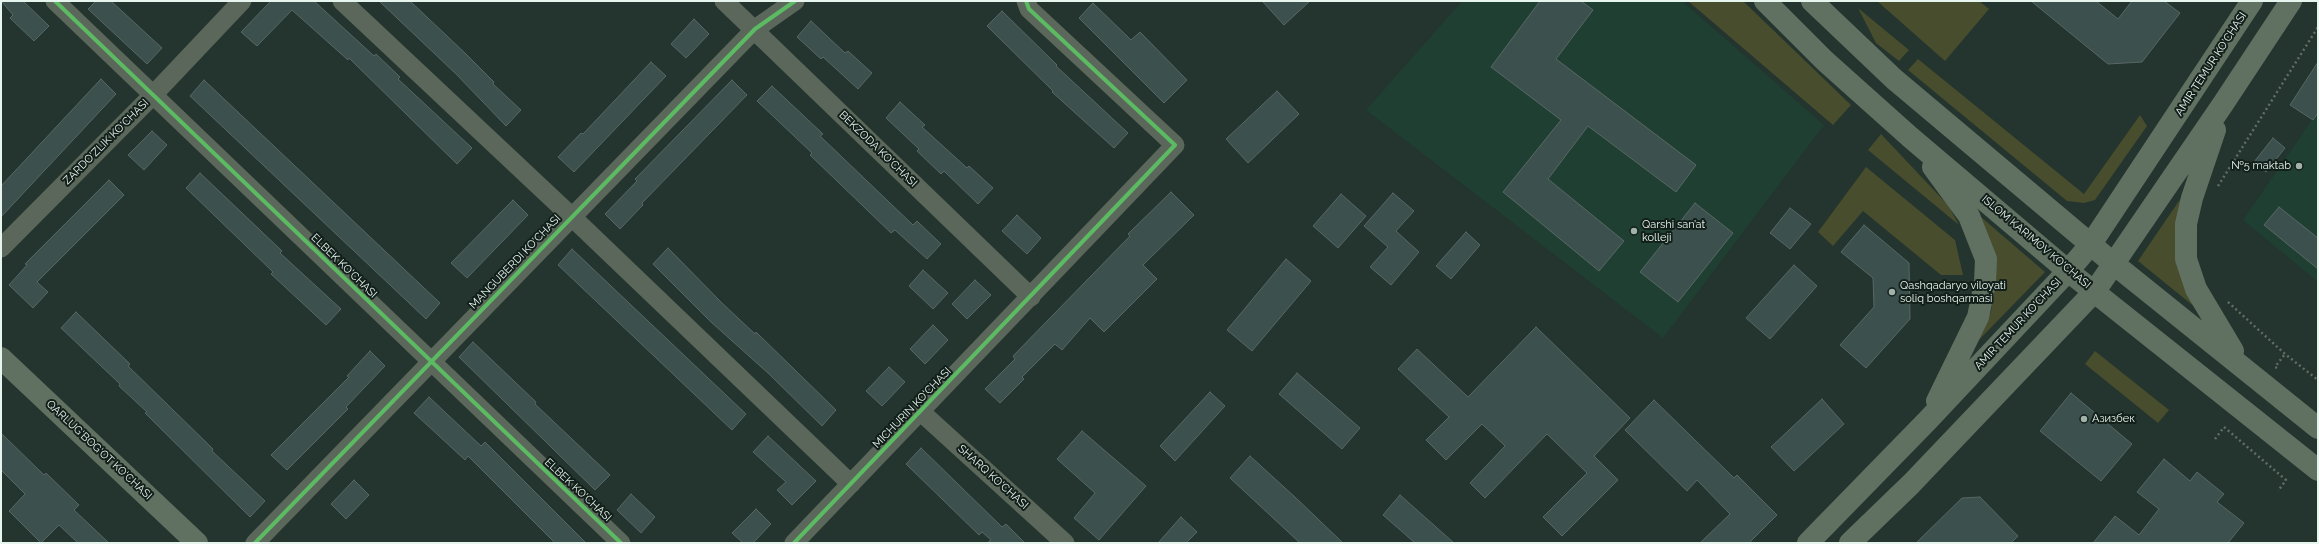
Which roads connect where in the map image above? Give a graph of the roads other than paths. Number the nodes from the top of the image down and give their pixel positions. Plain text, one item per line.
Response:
1 (55, 1) edge
2 (242, 1) edge
3 (342, 1) edge
4 (724, 1) edge
5 (795, 1) edge
6 (1026, 1) edge
7 (1765, 1) edge
8 (1812, 1) edge
9 (2252, 1) edge
10 (2291, 1) edge
11 (755, 29) junction
12 (154, 94) junction
13 (2223, 104) junction
14 (1910, 137) junction
15 (572, 217) junction
16 (2091, 244) junction
17 (1, 248) edge
18 (2114, 264) junction
19 (2068, 271) junction
20 (2095, 291) junction
21 (1031, 297) junction
22 (1, 358) edge
23 (430, 362) junction
24 (2242, 366) junction
25 (921, 412) junction
26 (1928, 420) junction
27 (2318, 428) edge
28 (2318, 470) edge
29 (851, 484) junction
30 (800, 541) edge
31 (197, 543) edge
32 (255, 543) edge
33 (621, 543) edge
34 (1065, 543) edge
35 (1808, 543) edge
36 (1850, 543) edge

1 - 12 street, ELBEK KO'CHASI
2 - 12 street, ZARDO'ZLIK KO'CHASI
3 - 15 street
4 - 11 street, BEKZODA KO'CHASI
5 - 11 street, MANGUBERDI KO'CHASI
6 - 21 street, MICHURIN KO'CHASI
7 - 14 main road, ISLOM KARIMOV KO‘CHASI
8 - 16 main road
9 - 16 main road, AMIR TEMUR KO'CHASI
10 - 13 main road
11 - 15 street, MANGUBERDI KO'CHASI
11 - 21 street, BEKZODA KO'CHASI
12 - 17 street, ZARDO'ZLIK KO'CHASI
12 - 23 street, ELBEK KO'CHASI
13 - 18 main road
13 - 24 main road
14 - 19 main road, ISLOM KARIMOV KO‘CHASI
14 - 26 main road
15 - 23 street, MANGUBERDI KO'CHASI
15 - 29 street
16 - 18 main road
16 - 19 main road, AMIR TEMUR KO'CHASI
18 - 20 main road
18 - 24 main road
19 - 20 main road, ISLOM KARIMOV KO‘CHASI
19 - 26 main road, AMIR TEMUR KO'CHASI
20 - 28 main road, ISLOM KARIMOV KO‘CHASI
20 - 36 main road
21 - 25 street, MICHURIN KO'CHASI
22 - 31 main road, QARLUG‘BOG‘OT KO‘CHASI
23 - 32 street, MANGUBERDI KO'CHASI
23 - 33 street, ELBEK KO'CHASI
24 - 27 main road
25 - 29 street, MICHURIN KO'CHASI
25 - 34 street, SHARQ KO'CHASI
26 - 35 main road, AMIR TEMUR KO'CHASI
29 - 30 street, MICHURIN KO'CHASI

